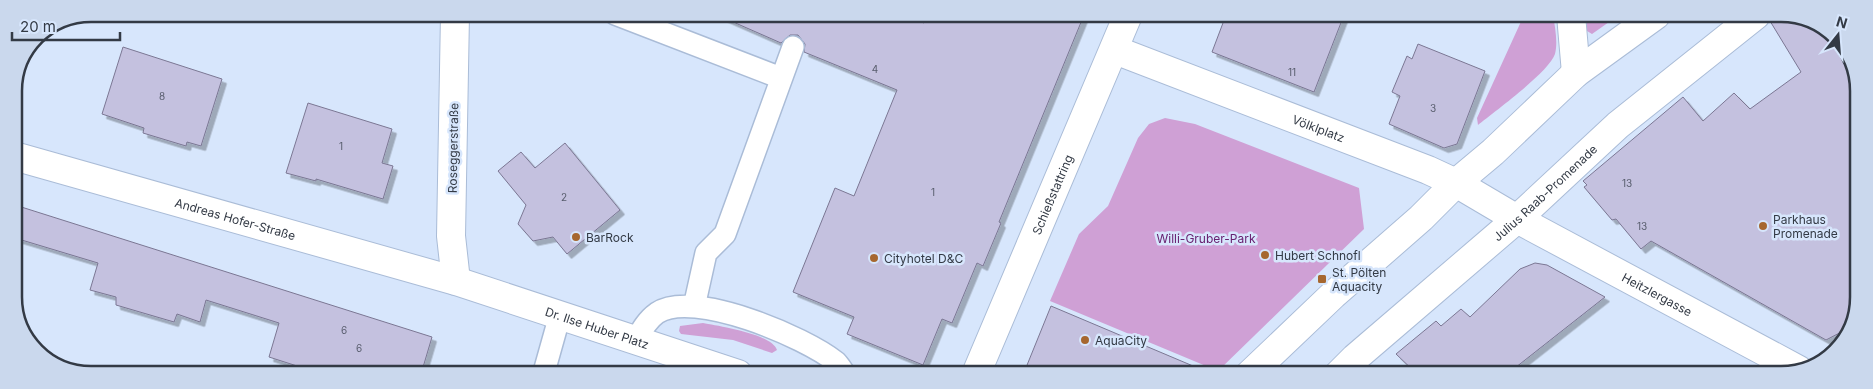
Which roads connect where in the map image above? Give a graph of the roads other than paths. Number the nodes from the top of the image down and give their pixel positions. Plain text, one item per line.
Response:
1 (455, 22) edge
2 (636, 22) edge
3 (1125, 22) edge
4 (1572, 22) edge
5 (1646, 22) edge
6 (1747, 22) edge
7 (793, 47) dead end
8 (1115, 50) junction
9 (1576, 73) junction
10 (782, 78) junction
11 (22, 158) edge
12 (1456, 183) junction
13 (1517, 219) junction
14 (456, 281) junction
15 (694, 307) junction
16 (560, 315) junction
17 (636, 340) junction
18 (1790, 365) edge
19 (546, 366) edge
20 (711, 366) edge
21 (839, 366) edge
22 (979, 366) edge
23 (1258, 366) edge
24 (1347, 366) edge

1 - 14 street, Roseggerstraße
2 - 10 lane
3 - 8 street, Schießstattring
4 - 9 street
5 - 9 street
6 - 13 street, Julius Raab-Promenade
7 - 10 lane
8 - 12 street, Völklplatz
8 - 22 street, Schießstattring
9 - 12 street
10 - 15 lane
11 - 14 street, Andreas Hofer-Straße
12 - 13 street, Völklplatz
12 - 23 street
13 - 18 street, Heitzlergasse
13 - 24 street, Julius Raab-Promenade
14 - 16 street, Dr. Ilse Huber Platz
15 - 17 lane
15 - 21 lane
16 - 17 street, Dr. Ilse Huber Platz
16 - 19 lane
17 - 20 street, Dr. Ilse Huber Platz

